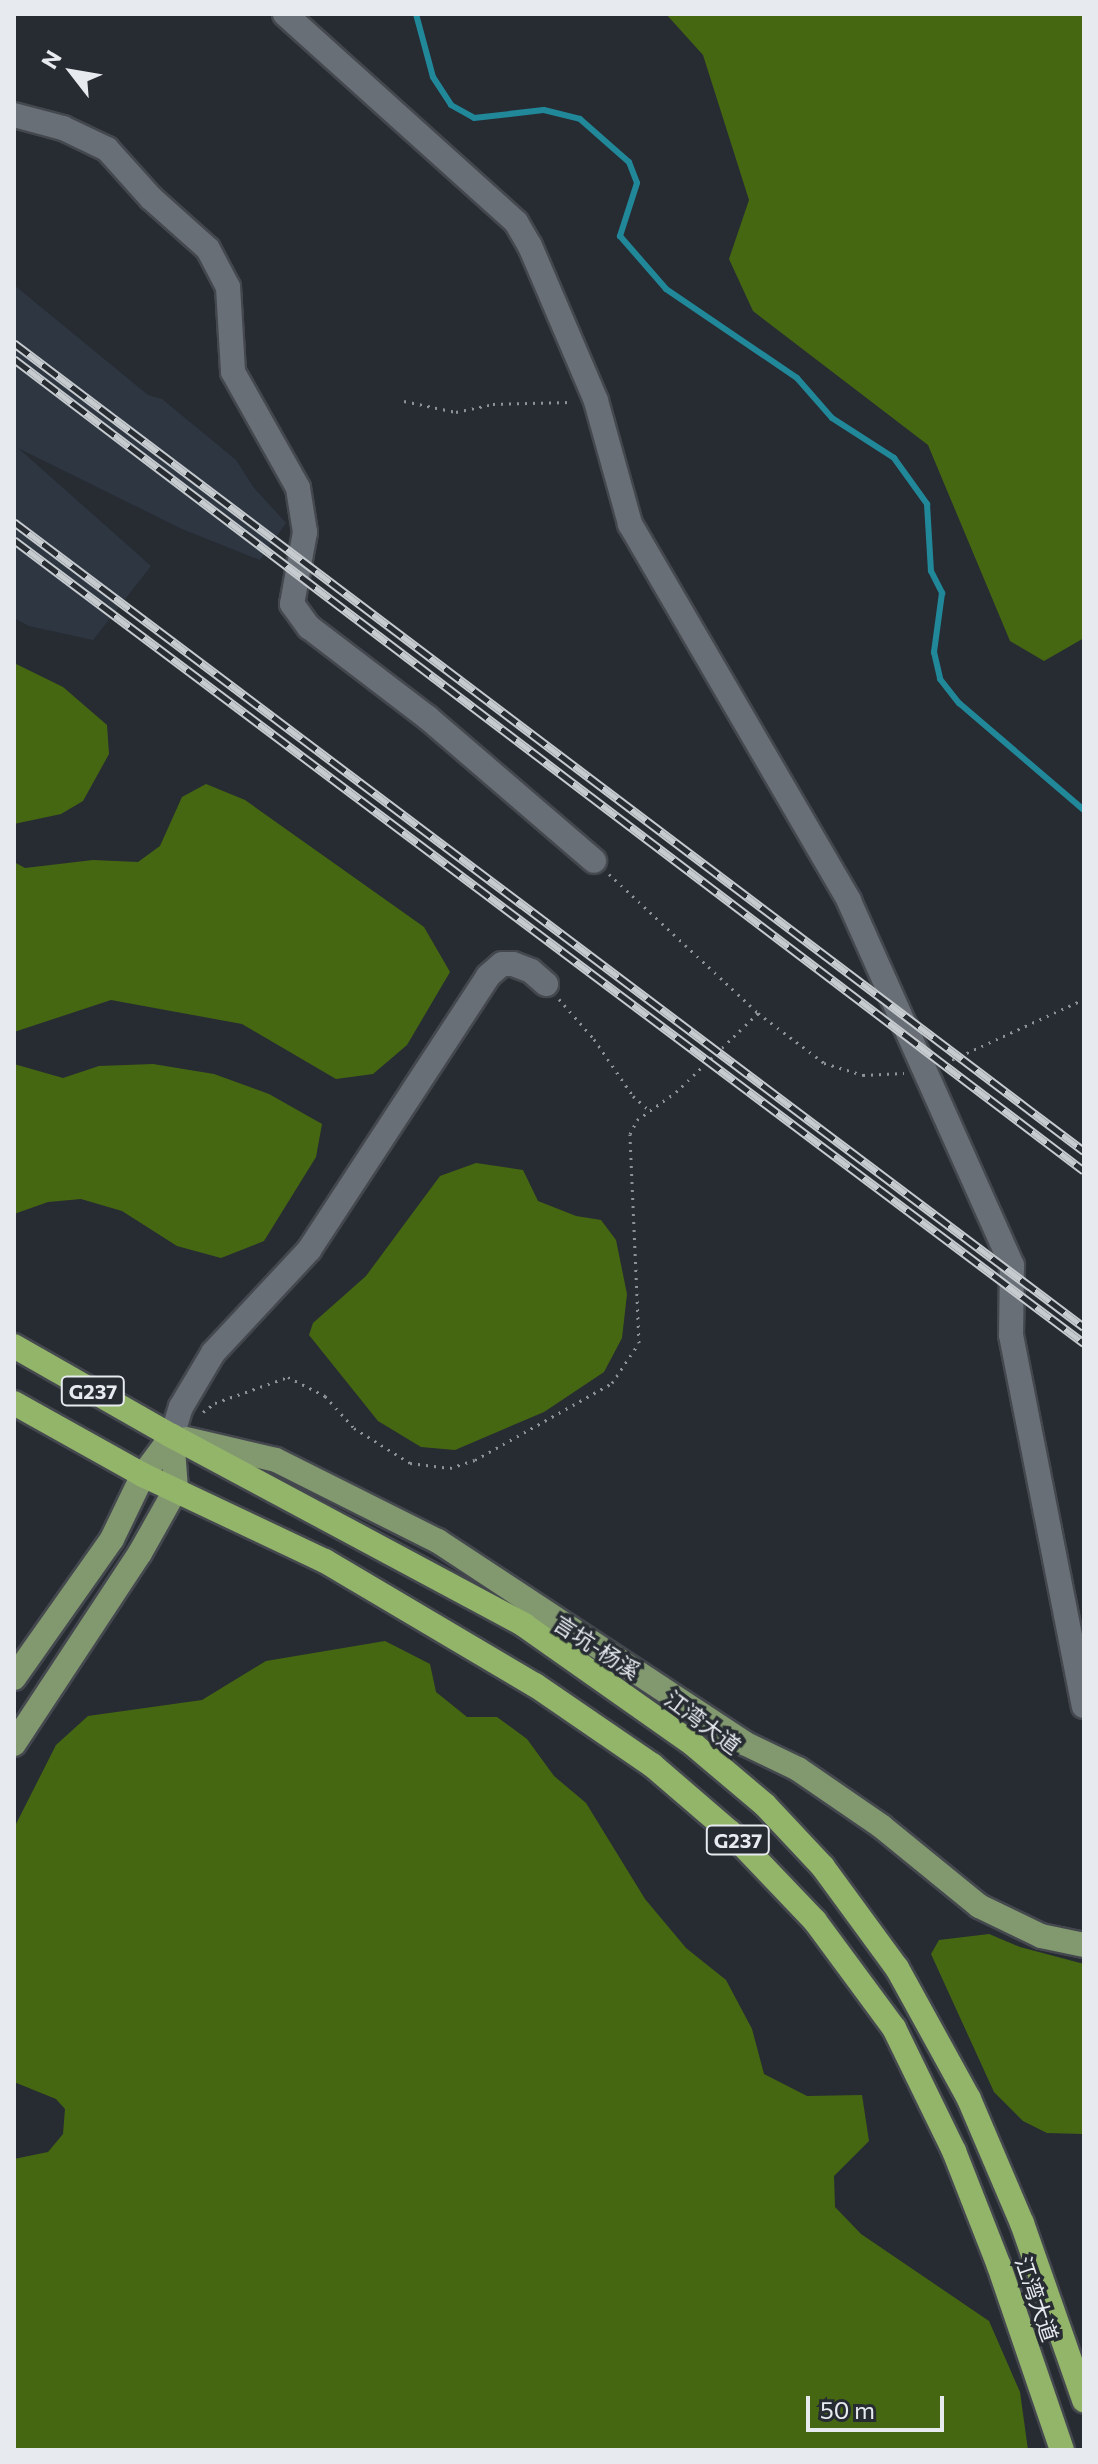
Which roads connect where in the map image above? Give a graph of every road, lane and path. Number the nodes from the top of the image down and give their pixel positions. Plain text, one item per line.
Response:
1 (285, 14) edge
2 (14, 115) edge
3 (404, 401) dead end
4 (596, 401) junction
5 (594, 861) joint
6 (546, 984) joint
7 (1084, 999) edge
8 (758, 1013) junction
9 (924, 1072) junction
10 (649, 1110) junction
11 (14, 1346) edge
12 (14, 1403) edge
13 (172, 1436) junction
14 (143, 1475) junction
15 (176, 1489) junction
16 (14, 1678) edge
17 (1084, 1706) edge
18 (14, 1744) edge
19 (1084, 1945) edge
20 (1084, 2400) edge
21 (1062, 2450) edge

1 - 4 street
2 - 5 street
3 - 4 path
4 - 9 street
5 - 8 path
6 - 10 path
6 - 13 street
7 - 9 path
8 - 9 path
8 - 10 path
9 - 17 street
10 - 13 path
11 - 13 highway, 江湾大道 / G237
12 - 14 highway, 江湾大道 / G237
13 - 14 main road
13 - 15 main road
13 - 19 main road, 言坑-杨溪
13 - 20 highway, 江湾大道 / G237
14 - 15 highway, 江湾大道 / G237
14 - 16 main road
15 - 18 main road
15 - 21 highway, 江湾大道 / G237

